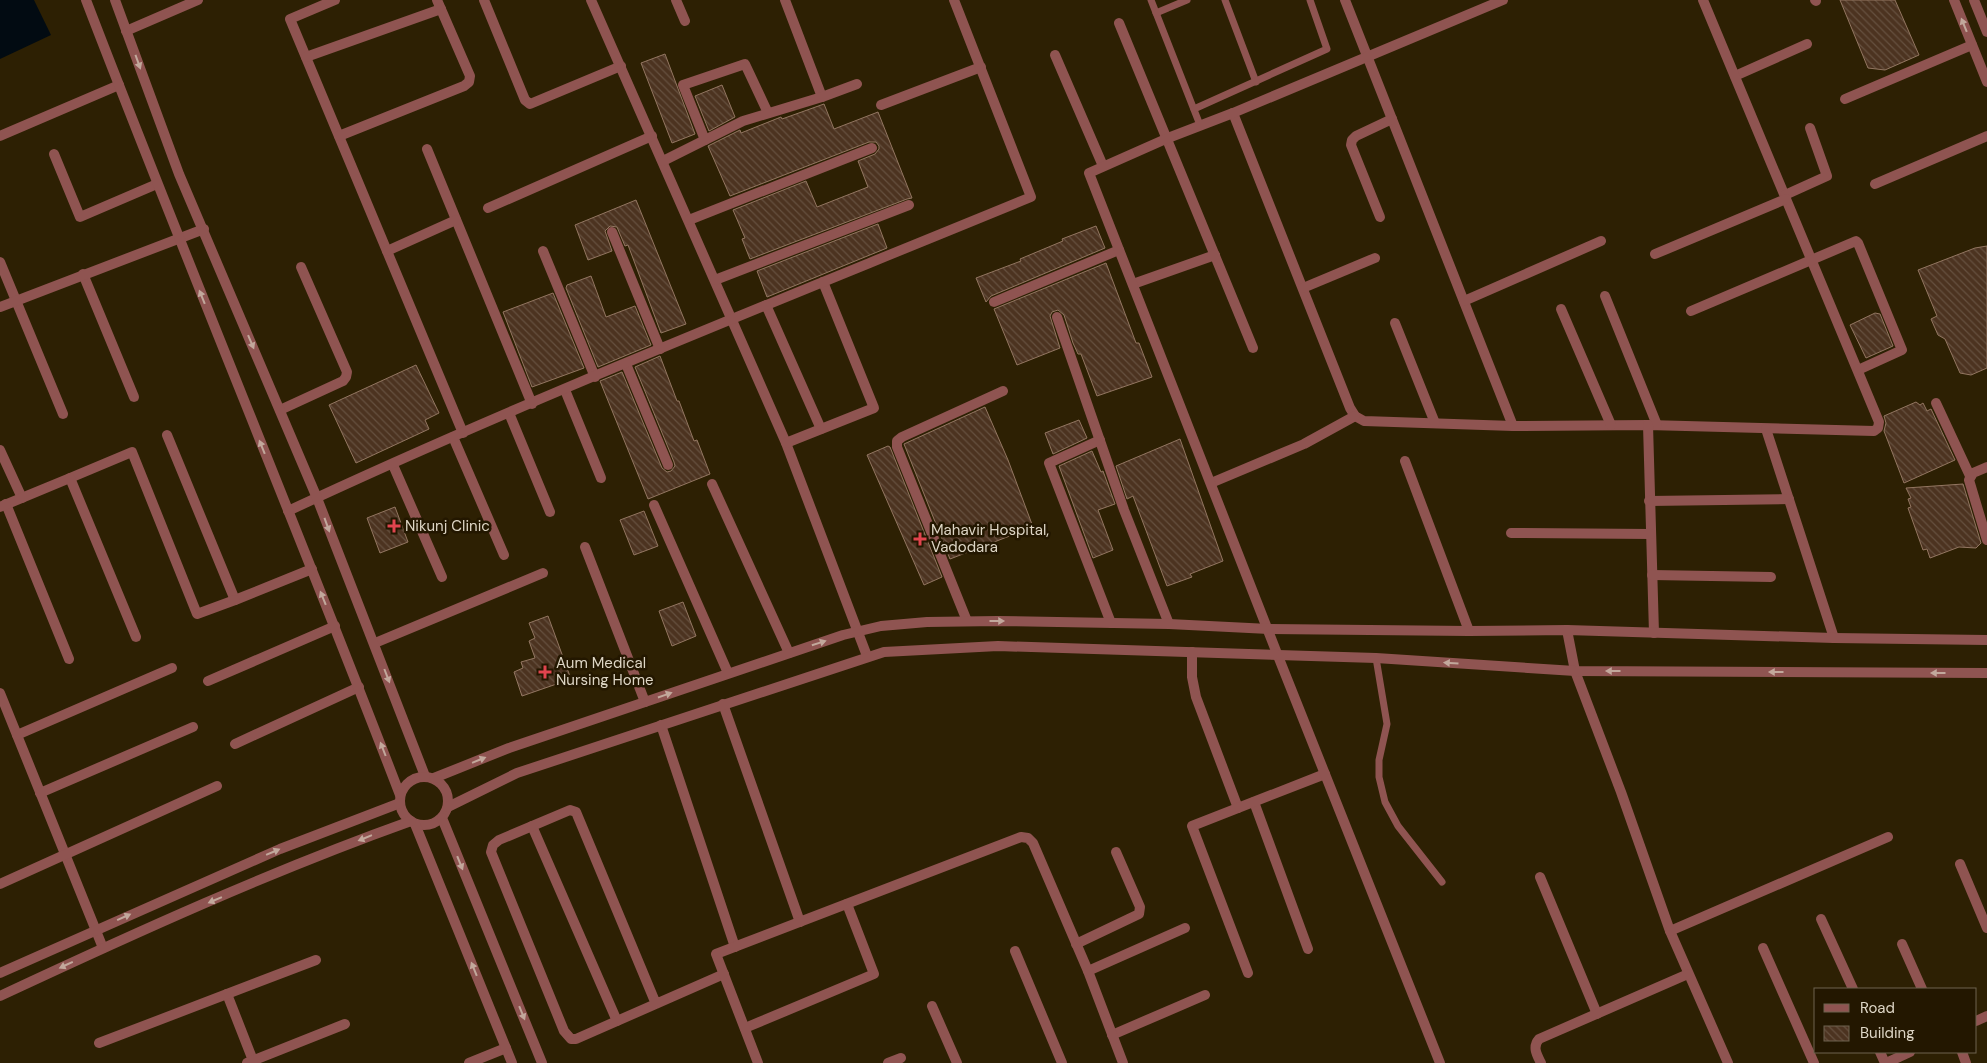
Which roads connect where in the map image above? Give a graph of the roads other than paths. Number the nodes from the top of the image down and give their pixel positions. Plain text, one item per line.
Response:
1 (86, 0) edge
2 (115, 0) edge
3 (198, 0) edge
4 (335, 0) edge
5 (484, 0) edge
6 (591, 0) edge
7 (676, 0) edge
8 (785, 0) edge
9 (954, 0) edge
10 (1151, 0) edge
11 (1187, 0) edge
12 (1225, 0) edge
13 (1310, 0) edge
14 (1345, 0) edge
15 (1503, 0) edge
16 (1703, 0) edge
17 (1954, 0) edge
18 (1974, 0) edge
19 (439, 5) edge
20 (1156, 13) junction
21 (685, 21) dead end
22 (1119, 23) dead end
23 (126, 31) junction
24 (1987, 32) edge
25 (1808, 44) dead end
26 (1972, 45) junction
27 (1055, 55) dead end
28 (1368, 56) junction
29 (306, 57) junction
30 (621, 66) junction
31 (980, 67) junction
32 (1735, 76) junction
33 (1256, 82) junction
34 (1987, 82) edge
35 (857, 84) dead end
36 (119, 85) junction
37 (822, 97) junction
38 (1845, 100) dead end
39 (881, 105) dead end
40 (1194, 109) junction
41 (1233, 112) junction
42 (768, 114) junction
43 (1392, 119) junction
44 (1200, 125) junction
45 (1810, 128) dead end
46 (0, 136) edge
47 (339, 136) junction
48 (652, 136) junction
49 (1987, 136) edge
50 (1168, 138) junction
51 (705, 140) junction
52 (872, 148) dead end
53 (427, 149) dead end
54 (54, 154) dead end
55 (663, 161) junction
56 (1104, 166) junction
57 (157, 184) junction
58 (1876, 184) dead end
59 (1785, 197) junction
60 (909, 205) dead end
61 (488, 208) dead end
62 (1380, 217) dead end
63 (456, 220) junction
64 (689, 220) junction
65 (204, 229) junction
66 (612, 232) dead end
67 (179, 240) junction
68 (1601, 241) dead end
69 (1119, 250) junction
70 (387, 251) junction
71 (543, 251) dead end
72 (1655, 254) dead end
73 (1215, 255) junction
74 (1374, 258) dead end
75 (1811, 258) junction
76 (0, 262) edge
77 (301, 267) dead end
78 (83, 274) junction
79 (715, 280) junction
80 (823, 282) junction
81 (1134, 284) junction
82 (1303, 288) junction
83 (1605, 296) dead end
84 (16, 301) junction
85 (1464, 301) junction
86 (994, 302) dead end
87 (766, 306) junction
88 (0, 307) edge
89 (1562, 309) dead end
90 (1691, 311) dead end
91 (1057, 317) dead end
92 (733, 319) junction
93 (1395, 323) dead end
94 (1253, 348) dead end
95 (660, 349) junction
96 (626, 364) junction
97 (1858, 370) junction
98 (595, 377) junction
99 (565, 390) junction
100 (1003, 391) dead end
101 (134, 397) dead end
102 (1936, 403) dead end
103 (532, 404) junction
104 (280, 410) junction
105 (63, 414) dead end
106 (509, 414) junction
107 (1355, 416) junction
108 (1435, 423) junction
109 (1611, 425) junction
110 (1652, 425) junction
111 (1513, 426) junction
112 (1766, 428) junction
113 (821, 429) junction
114 (167, 435) dead end
115 (458, 435) junction
116 (1100, 440) junction
117 (786, 443) junction
118 (0, 450) edge
119 (1405, 461) dead end
120 (393, 465) junction
121 (668, 465) dead end
122 (1987, 467) edge
123 (1970, 476) junction
124 (70, 478) junction
125 (601, 478) dead end
126 (1211, 483) junction
127 (712, 484) dead end
128 (22, 498) junction
129 (317, 498) junction
130 (1789, 499) junction
131 (1649, 501) junction
132 (654, 505) dead end
133 (3, 506) edge
134 (288, 511) junction
135 (550, 512) dead end
136 (1511, 532) dead end
137 (1651, 534) junction
138 (1987, 540) edge
139 (585, 547) dead end
140 (504, 555) dead end
141 (312, 570) junction
142 (543, 573) dead end
143 (1652, 575) junction
144 (442, 577) dead end
145 (1771, 577) dead end
146 (235, 600) junction
147 (967, 621) junction
148 (1111, 623) junction
149 (1169, 624) junction
150 (334, 626) junction
151 (1268, 629) junction
152 (1567, 630) junction
153 (857, 632) junction
154 (1468, 632) junction
155 (1654, 633) junction
156 (136, 637) dead end
157 (1834, 638) junction
158 (1987, 640) edge
159 (375, 643) junction
160 (1192, 652) junction
161 (789, 653) junction
162 (868, 656) junction
163 (1278, 656) junction
164 (1376, 658) junction
165 (69, 659) dead end
166 (172, 668) dead end
167 (1575, 670) junction
168 (728, 673) junction
169 (1987, 673) edge
170 (208, 681) dead end
171 (359, 687) junction
172 (0, 693) edge
173 (646, 702) junction
174 (723, 704) junction
175 (661, 725) junction
176 (193, 727) dead end
177 (17, 735) junction
178 (235, 744) dead end
179 (1325, 774) junction
180 (429, 777) junction
181 (217, 786) dead end
182 (40, 793) junction
183 (400, 799) junction
184 (1254, 802) junction
185 (448, 807) junction
186 (1238, 808) junction
187 (442, 818) junction
188 (413, 823) junction
189 (532, 826) junction
190 (1888, 837) dead end
191 (1116, 852) dead end
192 (65, 854) junction
193 (1960, 864) dead end
194 (1540, 878) dead end
195 (1442, 882) dead end
196 (0, 884) edge
197 (847, 904) junction
198 (1822, 918) dead end
199 (800, 922) junction
200 (1185, 928) dead end
201 (1987, 928) edge
202 (96, 930) junction
203 (1670, 931) junction
204 (1076, 944) junction
205 (1902, 944) dead end
206 (735, 947) junction
207 (103, 948) junction
208 (1763, 948) dead end
209 (1308, 949) dead end
210 (1015, 951) dead end
211 (316, 960) dead end
212 (1088, 971) junction
213 (0, 973) edge
214 (1248, 973) dead end
215 (724, 974) junction
216 (1688, 974) junction
217 (1852, 988) edge
218 (1922, 988) edge
219 (227, 994) junction
220 (1205, 995) dead end
221 (0, 996) edge
222 (656, 1004) junction
223 (932, 1006) dead end
224 (1597, 1014) junction
225 (617, 1021) junction
226 (345, 1024) dead end
227 (745, 1028) junction
228 (1112, 1035) junction
229 (99, 1043) dead end
230 (506, 1048) junction
231 (1908, 1056) edge
232 (901, 1058) dead end
233 (251, 1062) edge
234 (469, 1063) edge
235 (512, 1063) edge
236 (542, 1063) edge
237 (758, 1063) edge
238 (888, 1063) edge
239 (956, 1063) edge
240 (1062, 1063) edge
241 (1123, 1063) edge
242 (1440, 1063) edge
243 (1541, 1063) edge
244 (1728, 1063) edge
245 (1814, 1063) edge
246 (1885, 1063) edge

1 - 36 street
2 - 23 street
3 - 23 street
4 - 29 street
5 - 30 street
6 - 30 street
7 - 21 street
8 - 37 street
9 - 31 street
10 - 20 lane
11 - 20 lane
12 - 33 lane
13 - 33 lane
14 - 28 street
15 - 28 street
16 - 32 street
26 -> 17 street
18 - 24 street
19 - 29 street
19 - 47 street
20 - 40 lane
22 - 50 street
23 -> 65 street
25 - 32 street
26 - 34 street
26 - 38 street
27 - 56 street
28 - 41 street
28 - 43 street
29 - 47 street
30 - 48 street
31 - 39 street
31 - 80 street
32 - 59 street
33 - 40 lane
35 - 37 street
36 - 46 street
36 - 57 street
37 - 42 street
40 - 44 lane
41 - 44 street
41 - 82 street
42 - 51 street
42 - 51 street
43 - 62 street
43 - 85 street
44 - 50 street
45 - 59 street
47 - 70 street
48 - 55 street
48 - 61 street
49 - 58 street
50 - 56 street
50 - 73 street
51 - 55 street
52 - 64 street
53 - 63 street
54 - 57 street
55 - 64 street
56 - 69 street
57 - 67 street
59 - 72 street
59 - 75 street
60 - 79 street
63 - 70 street
63 - 103 street
64 - 79 street
65 - 67 street
65 -> 104 street
66 - 95 street
67 - 78 street
134 -> 67 street
68 - 85 street
69 - 81 street
69 - 86 street
70 - 115 street
71 - 98 street
73 - 81 street
73 - 94 street
74 - 82 street
75 - 90 street
75 - 97 street
75 - 97 street
76 - 84 street
77 - 104 street
78 - 84 street
78 - 101 street
79 - 92 street
80 - 87 street
80 - 113 street
81 - 126 street
82 - 107 street
83 - 110 street
84 - 88 street
84 - 105 street
85 - 111 street
87 - 92 street
87 - 113 street
89 - 109 street
91 - 116 street
92 - 95 street
92 - 117 street
93 - 108 street
95 - 96 street
96 - 98 street
96 - 121 street
97 - 112 street
98 - 99 street
99 - 103 street
99 - 125 street
100 - 147 street
102 - 123 street
103 - 106 street
104 - 129 street
106 - 115 street
106 - 135 street
107 - 108 street
107 - 126 street
108 - 111 street
109 - 110 street
109 - 111 street
110 - 112 street
110 - 131 street
112 - 130 street
113 - 117 street
114 - 146 street
115 - 120 street
115 - 140 street
116 - 148 street
116 - 149 street
117 - 153 street
118 - 128 street
119 - 154 street
120 - 129 street
120 - 144 street
122 - 123 street
123 - 138 street
124 - 128 street
124 - 146 street
124 - 156 street
126 - 151 street
127 - 161 street
128 - 133 street
129 - 134 street
129 -> 159 street
130 - 131 street
130 - 157 street
131 - 137 street
132 - 168 street
133 - 165 street
134 - 141 street
136 - 137 street
137 - 143 street
139 - 173 street
141 - 146 street
150 -> 141 street
142 - 159 street
143 - 145 street
143 - 155 street
147 -> 148 street
147 - 153 street
148 - 149 street
149 - 151 street
150 - 170 street
150 - 171 street
151 - 154 street
151 - 163 street
152 - 154 street
152 - 155 street
152 - 167 street
161 -> 153 street
153 - 162 street
155 - 157 street
157 - 158 street
159 -> 180 street
160 - 162 street
160 - 163 street
160 - 186 street
161 - 168 street
162 - 174 street
163 - 164 street
163 - 179 street
167 -> 164 street
164 - 195 lane
166 - 177 street
169 -> 167 street
167 - 203 street
173 -> 168 street
171 - 178 street
183 -> 171 street
172 - 177 street
180 -> 173 street
174 - 175 street
174 - 199 street
175 - 185 street
175 - 206 street
176 - 182 street
177 - 182 street
179 - 184 street
179 - 242 street
180 - 183 street
180 - 185 street
181 - 192 street
182 - 192 street
183 - 188 street
202 -> 183 street
184 - 186 street
184 - 209 street
185 - 187 street
186 - 214 street
187 - 188 street
187 -> 236 street
188 -> 207 street
230 -> 188 street
189 - 222 street
189 - 225 street
189 - 225 street
190 - 203 street
191 - 204 street
192 - 196 street
192 - 202 street
193 - 201 street
194 - 224 street
197 - 199 street
197 - 204 street
197 - 227 street
198 - 217 street
199 - 206 street
200 - 212 street
202 - 207 street
202 - 213 street
203 - 216 street
204 - 212 street
205 - 218 street
206 - 215 street
207 -> 221 street
208 - 245 street
210 - 240 street
211 - 219 street
212 - 228 street
215 - 222 street
215 - 227 street
216 - 224 street
216 - 244 street
219 - 229 street
219 - 233 street
220 - 228 street
222 - 225 street
223 - 239 street
224 - 243 street
226 - 233 street
227 - 237 street
228 - 241 street
230 - 234 street
230 - 235 street
231 - 246 street
232 - 238 street

